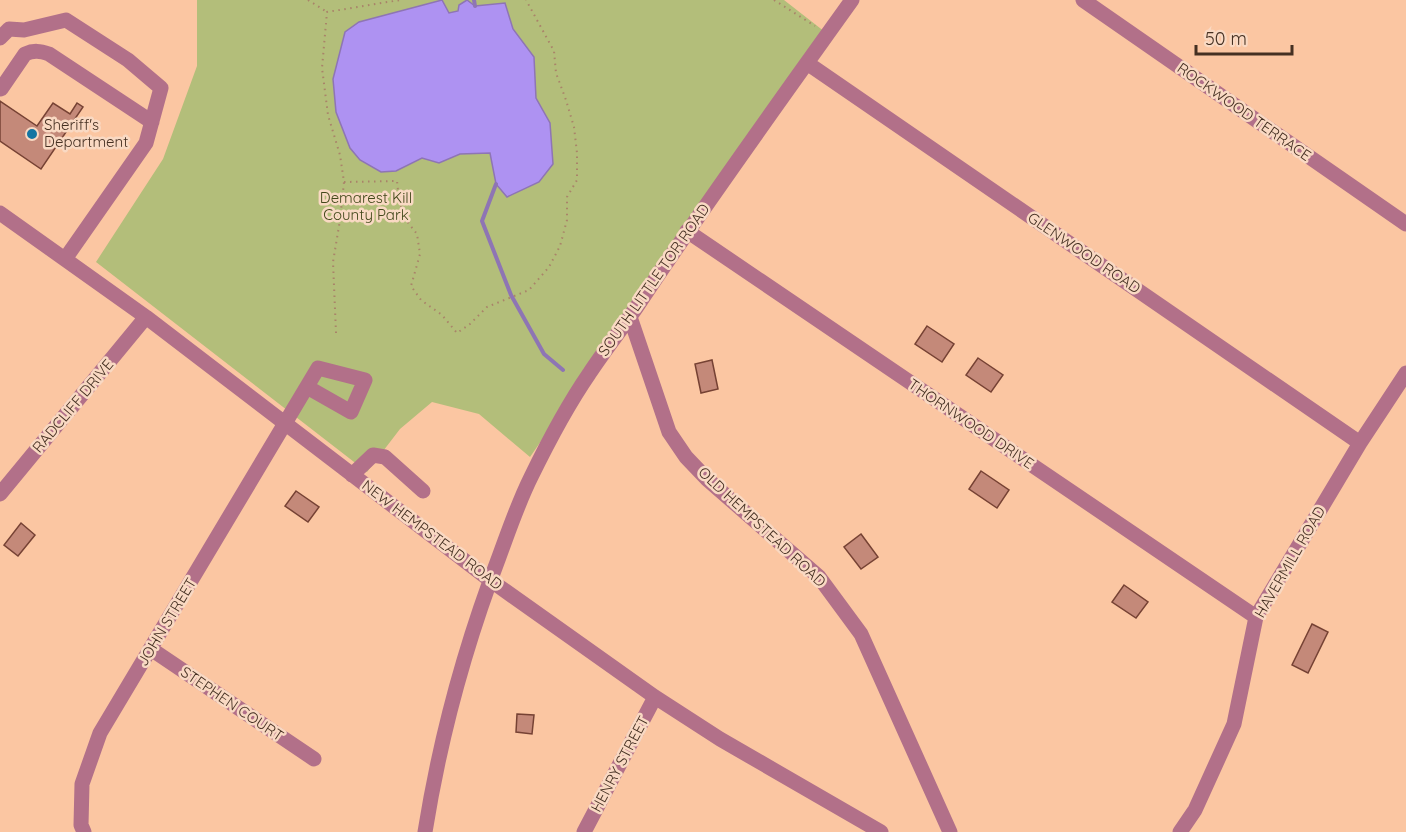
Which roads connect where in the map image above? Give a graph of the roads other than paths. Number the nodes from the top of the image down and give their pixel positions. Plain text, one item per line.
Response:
1 (852, 0) edge
2 (1083, 0) edge
3 (0, 38) edge
4 (807, 63) junction
5 (1, 89) edge
6 (152, 122) junction
7 (0, 213) edge
8 (1406, 224) edge
9 (687, 231) junction
10 (65, 259) junction
11 (146, 317) junction
12 (630, 317) junction
13 (1406, 373) edge
14 (307, 387) dead end
15 (285, 423) junction
16 (1360, 443) junction
17 (352, 475) junction
18 (423, 491) dead end
19 (0, 494) edge
20 (490, 580) junction
21 (1256, 617) junction
22 (151, 649) junction
23 (655, 697) junction
24 (314, 759) dead end
25 (84, 832) edge
26 (425, 832) edge
27 (584, 832) edge
28 (881, 832) edge
29 (950, 832) edge
30 (1180, 832) edge

1 - 4 street, SOUTH LITTLE TOR ROAD
2 - 8 street, ROCKWOOD TERRACE
3 - 6 street
4 - 9 street, SOUTH LITTLE TOR ROAD
4 - 16 street, GLENWOOD ROAD
5 - 6 street
6 - 10 street
7 - 10 street, NEW HEMPSTEAD ROAD
9 - 12 street, SOUTH LITTLE TOR ROAD
9 - 21 street, THORNWOOD DRIVE
10 - 11 street, NEW HEMPSTEAD ROAD
11 - 15 street, NEW HEMPSTEAD ROAD
11 - 19 street, RADCLIFF DRIVE
12 - 20 street, SOUTH LITTLE TOR ROAD
12 - 29 street, OLD HEMPSTEAD ROAD
13 - 16 street, HAVERMILL ROAD
14 - 15 street, JOHN STREET
15 - 17 street, NEW HEMPSTEAD ROAD
15 - 22 street, JOHN STREET
16 - 21 street, HAVERMILL ROAD
17 - 18 street
17 - 20 street, NEW HEMPSTEAD ROAD
20 - 23 street, NEW HEMPSTEAD ROAD
20 - 26 street, SOUTH LITTLE TOR ROAD
21 - 30 street, HAVERMILL ROAD
22 - 24 street, STEPHEN COURT
22 - 25 street, JOHN STREET
23 - 27 street, HENRY STREET
23 - 28 street, NEW HEMPSTEAD ROAD

